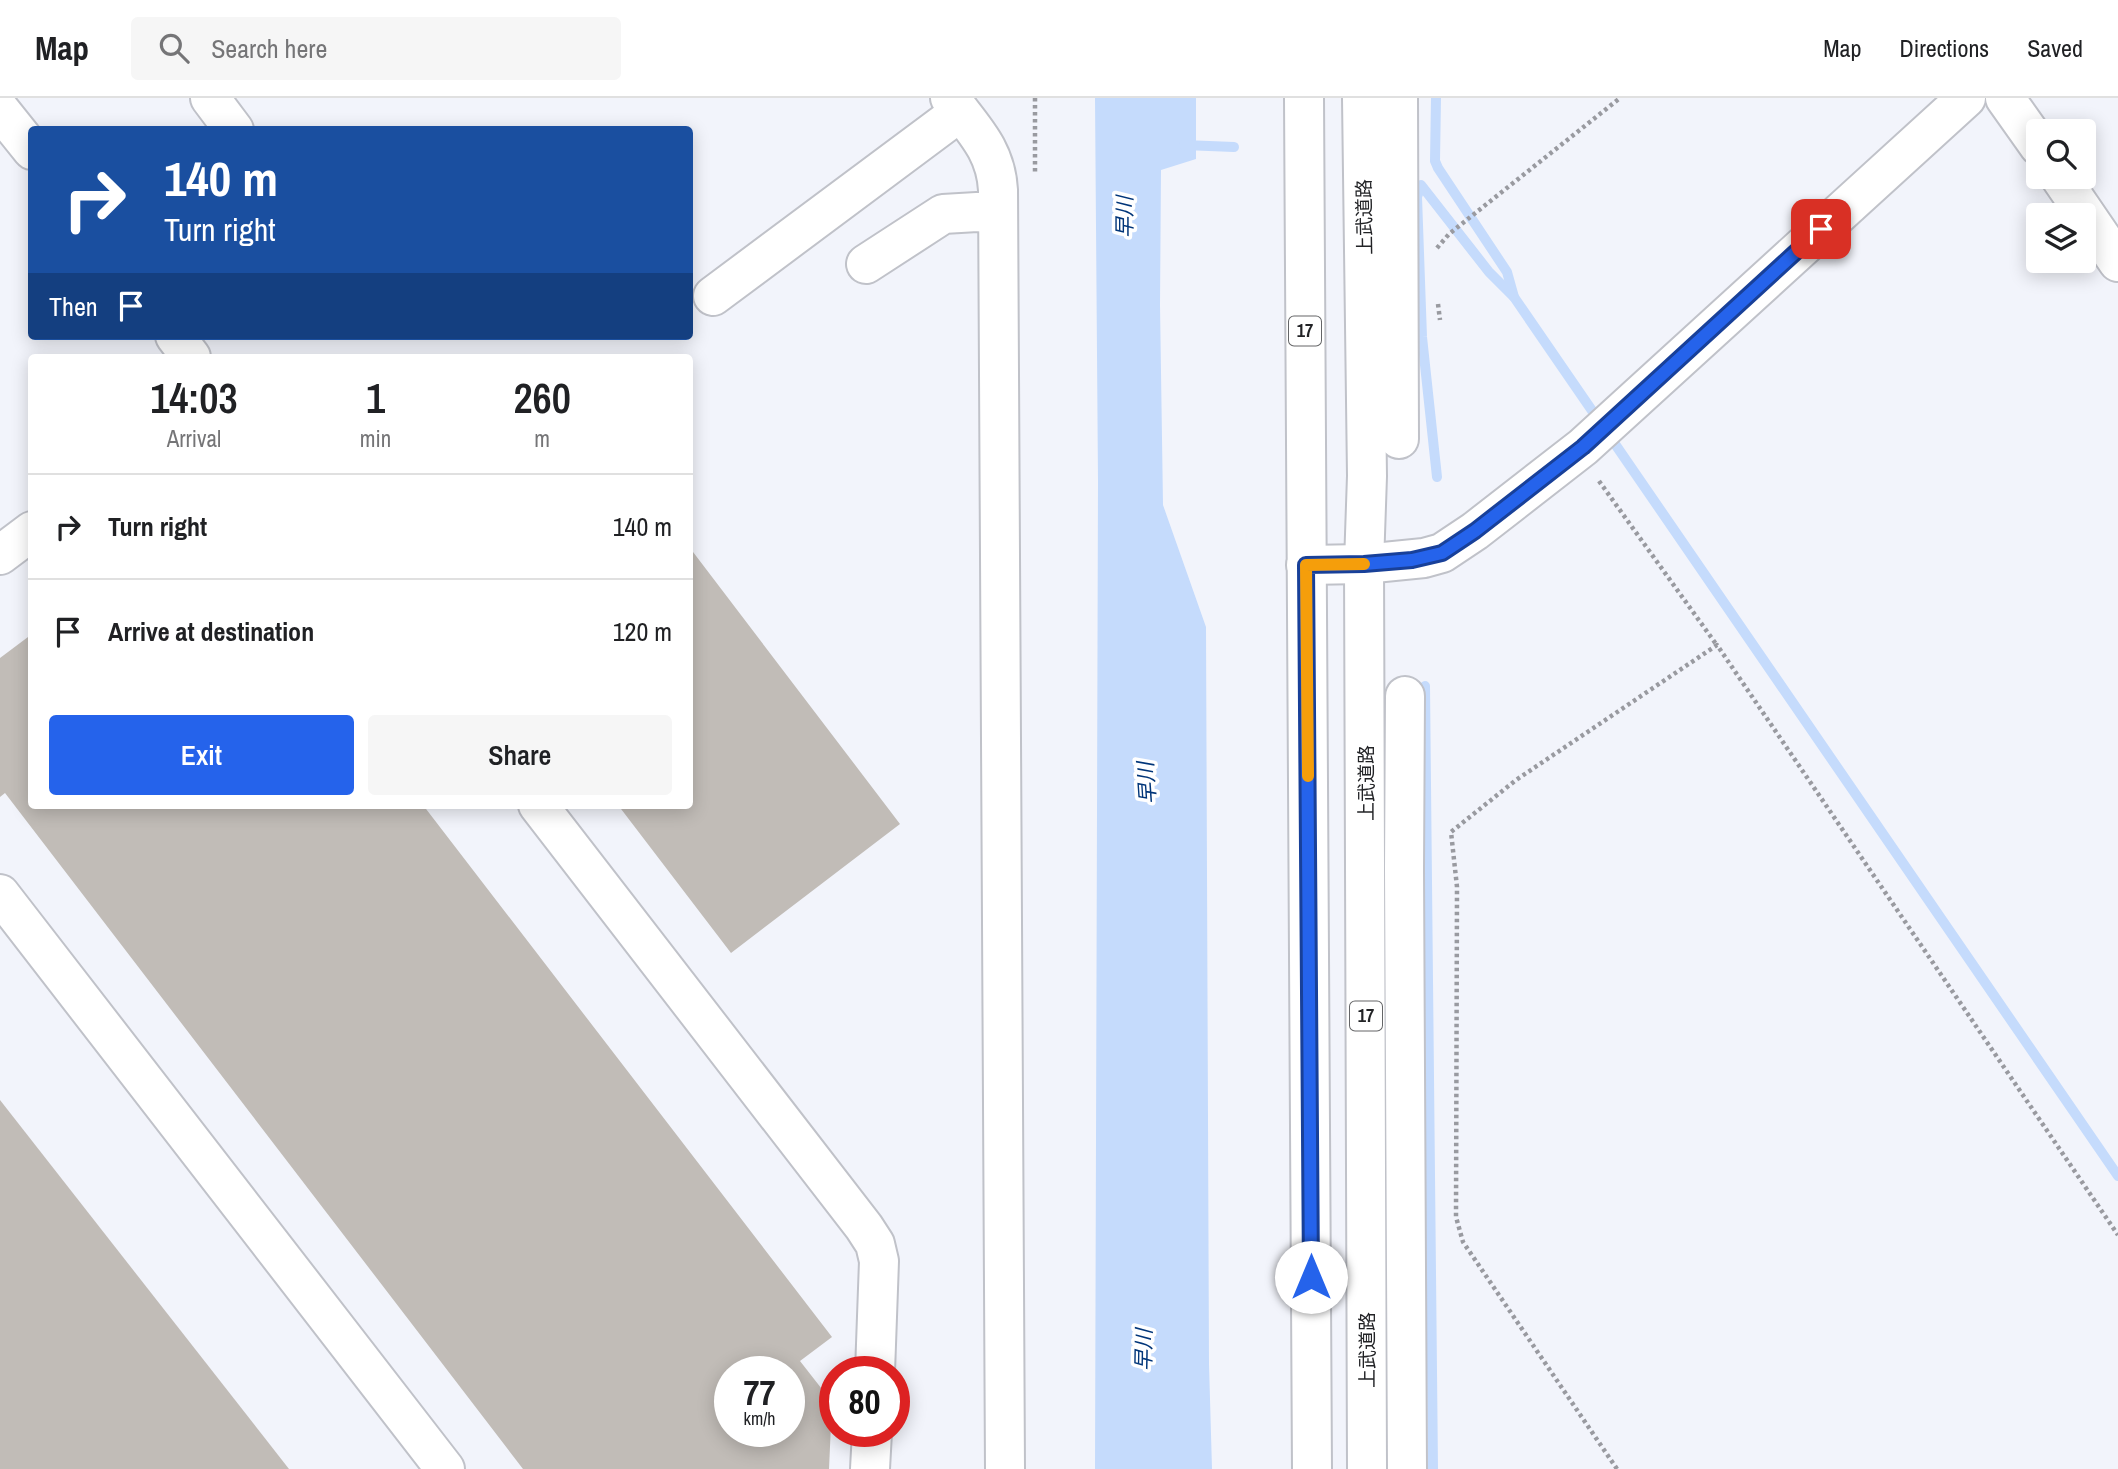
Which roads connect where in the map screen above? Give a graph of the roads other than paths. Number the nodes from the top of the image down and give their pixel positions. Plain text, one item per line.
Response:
1 (210, 98) edge
2 (1304, 98) edge
3 (1362, 98) edge
4 (1398, 98) edge
5 (1966, 98) edge
6 (2006, 98) edge
7 (955, 105) edge
8 (0, 110) edge
9 (231, 126) edge
10 (2026, 127) edge
11 (28, 145) edge
12 (2068, 189) edge
13 (998, 214) junction
14 (2118, 262) edge
15 (866, 264) dead end
16 (713, 296) dead end
17 (178, 340) edge
18 (189, 354) edge
19 (1399, 439) dead end
20 (28, 534) edge
21 (0, 555) edge
22 (1364, 564) junction
23 (1306, 565) junction
24 (1405, 696) dead end
25 (541, 809) edge
26 (1366, 868) junction
27 (1404, 869) junction
28 (0, 894) edge
29 (875, 1356) edge
30 (871, 1447) edge
31 (444, 1469) edge
32 (870, 1469) edge
33 (1005, 1469) edge
34 (1312, 1469) edge
35 (1367, 1469) edge
36 (1407, 1469) edge

1 - 9 main road
2 - 23 main road, 17
3 - 22 main road, 上武道路 / 17
4 - 19 main road
5 - 22 main road
6 - 10 main road
7 - 13 main road
7 - 16 main road
8 - 11 main road
12 - 14 main road
13 - 15 main road
13 - 33 main road
17 - 18 main road
20 - 21 main road
22 - 23 main road
22 - 26 main road, 上武道路 / 17
23 - 34 main road, 17
24 - 27 main road
25 - 29 main road
26 - 27 main road
26 - 35 main road, 上武道路 / 17
27 - 36 main road
28 - 31 main road
30 - 32 main road

